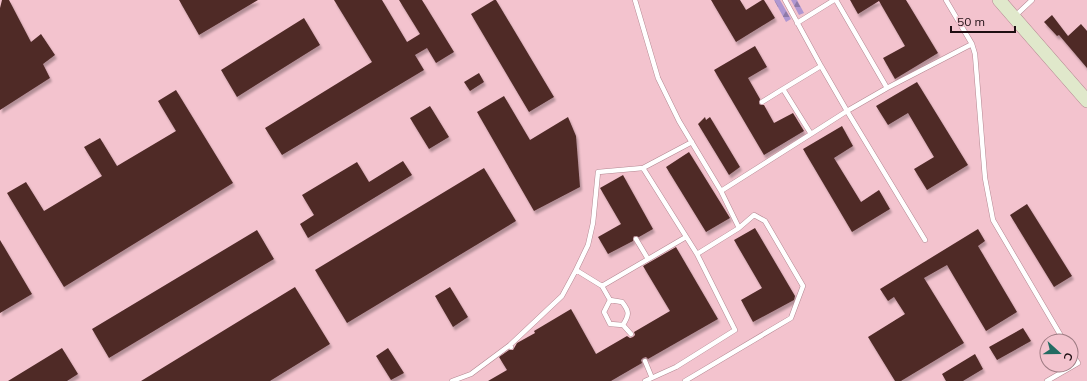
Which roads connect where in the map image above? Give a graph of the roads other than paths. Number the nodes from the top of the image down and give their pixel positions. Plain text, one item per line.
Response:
1 (635, 0) edge
2 (784, 0) edge
3 (835, 0) edge
4 (946, 0) edge
5 (999, 0) edge
6 (1032, 0) edge
7 (1014, 17) junction
8 (797, 23) junction
9 (972, 44) junction
10 (821, 66) junction
11 (887, 88) junction
12 (783, 89) junction
13 (1087, 101) edge
14 (762, 102) dead end
15 (847, 111) junction
16 (811, 134) junction
17 (692, 142) junction
18 (643, 168) junction
19 (721, 192) junction
20 (739, 228) junction
21 (686, 237) junction
22 (636, 239) dead end
23 (925, 240) dead end
24 (697, 254) junction
25 (648, 260) junction
26 (576, 270) junction
27 (602, 286) junction
28 (610, 300) junction
29 (623, 325) junction
30 (1059, 333) edge
31 (631, 334) dead end
32 (645, 361) dead end
33 (1061, 373) edge
34 (652, 378) junction
35 (452, 381) edge
36 (645, 381) edge
37 (686, 381) edge
38 (1047, 381) edge

1 - 17 lane
2 - 8 lane
3 - 8 lane
3 - 11 lane
4 - 9 lane
5 - 7 street
6 - 7 lane
7 - 13 street
8 - 10 lane
9 - 11 lane
9 - 30 lane
10 - 12 lane
10 - 15 lane
11 - 15 lane
12 - 14 lane
12 - 16 lane
15 - 16 lane
15 - 23 lane
16 - 19 lane
17 - 18 lane
17 - 19 lane
18 - 21 lane
18 - 26 lane
19 - 20 lane
20 - 24 lane
20 - 37 lane
21 - 24 lane
21 - 25 lane
22 - 25 lane
24 - 34 lane
25 - 27 lane
26 - 27 lane
26 - 35 lane
27 - 28 lane
28 - 29 lane
28 - 29 lane
29 - 31 lane
32 - 34 lane
33 - 38 lane
34 - 36 lane

